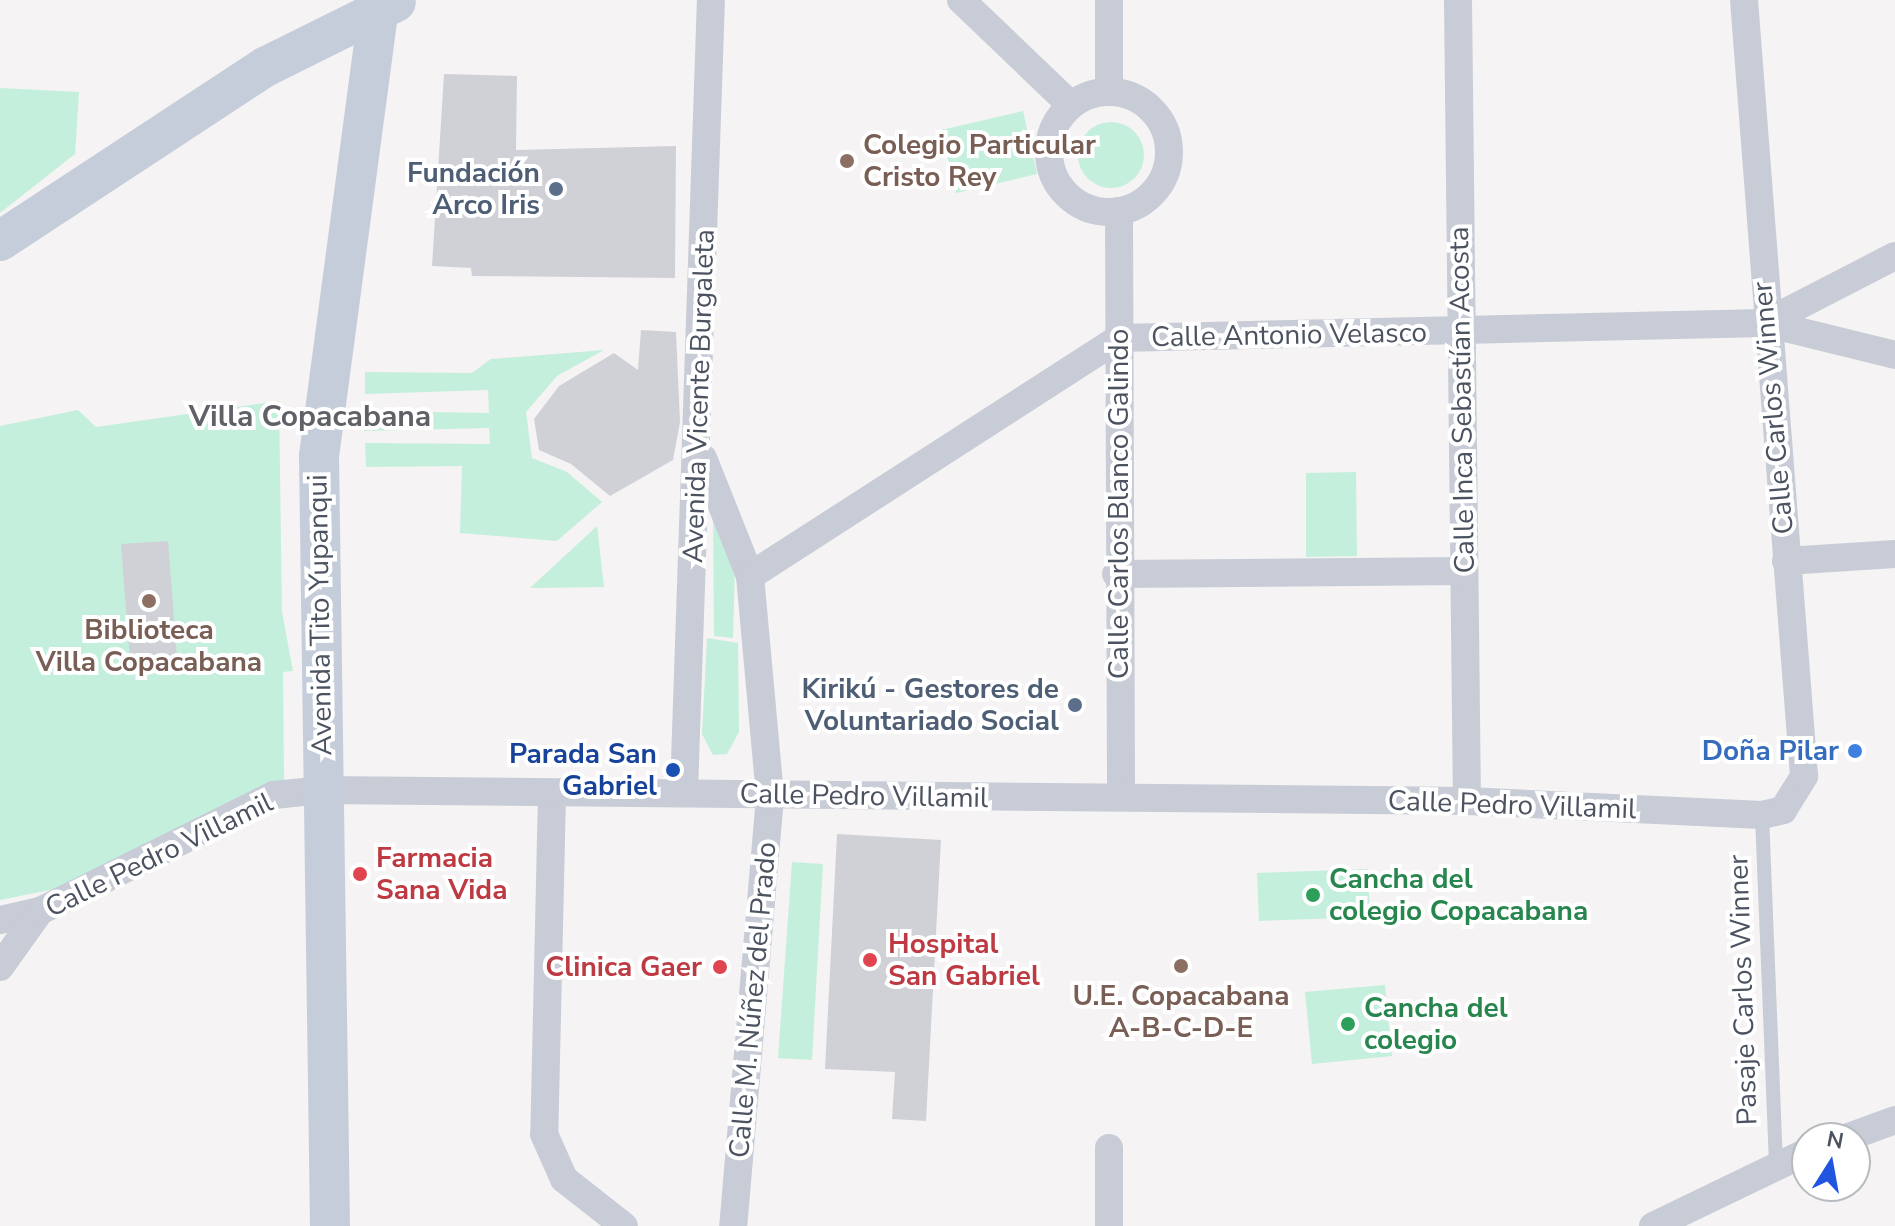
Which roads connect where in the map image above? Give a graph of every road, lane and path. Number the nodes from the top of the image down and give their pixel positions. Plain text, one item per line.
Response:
1 (711, 0) edge
2 (961, 0) edge
3 (1109, 0) edge
4 (1458, 0) edge
5 (1744, 0) edge
6 (390, 4) edge
7 (1109, 92) junction
8 (1071, 105) junction
9 (1119, 211) junction
10 (0, 241) edge
11 (1895, 256) edge
12 (1765, 323) junction
13 (1462, 333) junction
14 (1119, 338) junction
15 (1895, 355) edge
16 (699, 448) junction
17 (1895, 554) edge
18 (1786, 561) junction
19 (1464, 571) junction
20 (1116, 574) junction
21 (750, 576) junction
22 (322, 790) junction
23 (684, 791) junction
24 (552, 794) junction
25 (770, 797) junction
26 (1121, 797) junction
27 (1467, 801) junction
28 (1772, 812) junction
29 (40, 911) junction
30 (0, 920) edge
31 (0, 967) edge
32 (1892, 1128) edge
33 (1871, 1133) edge
34 (1109, 1148) dead end
35 (1791, 1158) edge
36 (1776, 1163) junction
37 (330, 1226) edge
38 (624, 1226) edge
39 (733, 1226) edge
40 (1109, 1226) edge
41 (1653, 1226) edge

1 - 16 street, Avenida Vicente Burgaleta
2 - 8 street
3 - 7 street
4 - 13 street, Calle Inca Sebastían Acosta
5 - 12 street, Calle Carlos Winner
6 - 10 main road
6 - 22 main road, Avenida Tito Yupanqui
7 - 8 street
7 - 9 street
8 - 9 street
9 - 14 street, Calle Carlos Blanco Galindo
11 - 12 street
12 - 13 street, Calle Antonio Velasco
12 - 15 street, Calle Antonio Velasco
12 - 18 street, Calle Carlos Winner
13 - 14 street, Calle Antonio Velasco
13 - 19 street, Calle Inca Sebastían Acosta
14 - 20 street, Calle Carlos Blanco Galindo
14 - 21 street, Calle Antonio Velasco
16 - 21 street, Calle M. Núñez del Prado
16 - 23 street, Avenida Vicente Burgaleta
17 - 18 street
18 - 28 street, Calle Carlos Winner
19 - 20 street
19 - 27 street, Calle Inca Sebastían Acosta
20 - 26 street, Calle Carlos Blanco Galindo
21 - 25 street, Calle M. Núñez del Prado
22 - 24 street, Calle Pedro Villamil
22 - 29 street, Calle Pedro Villamil
22 - 37 main road, Avenida Tito Yupanqui
23 - 24 street, Calle Pedro Villamil
23 - 25 street, Calle Pedro Villamil
24 - 38 street
25 - 26 street, Calle Pedro Villamil
25 - 39 street, Calle M. Núñez del Prado
26 - 27 street, Calle Pedro Villamil
27 - 28 street, Calle Pedro Villamil
28 - 36 lane, Pasaje Carlos Winner
29 - 30 street
29 - 31 street, Calle Pedro Villamil
32 - 33 street
34 - 40 street
35 - 36 street
36 - 41 street

